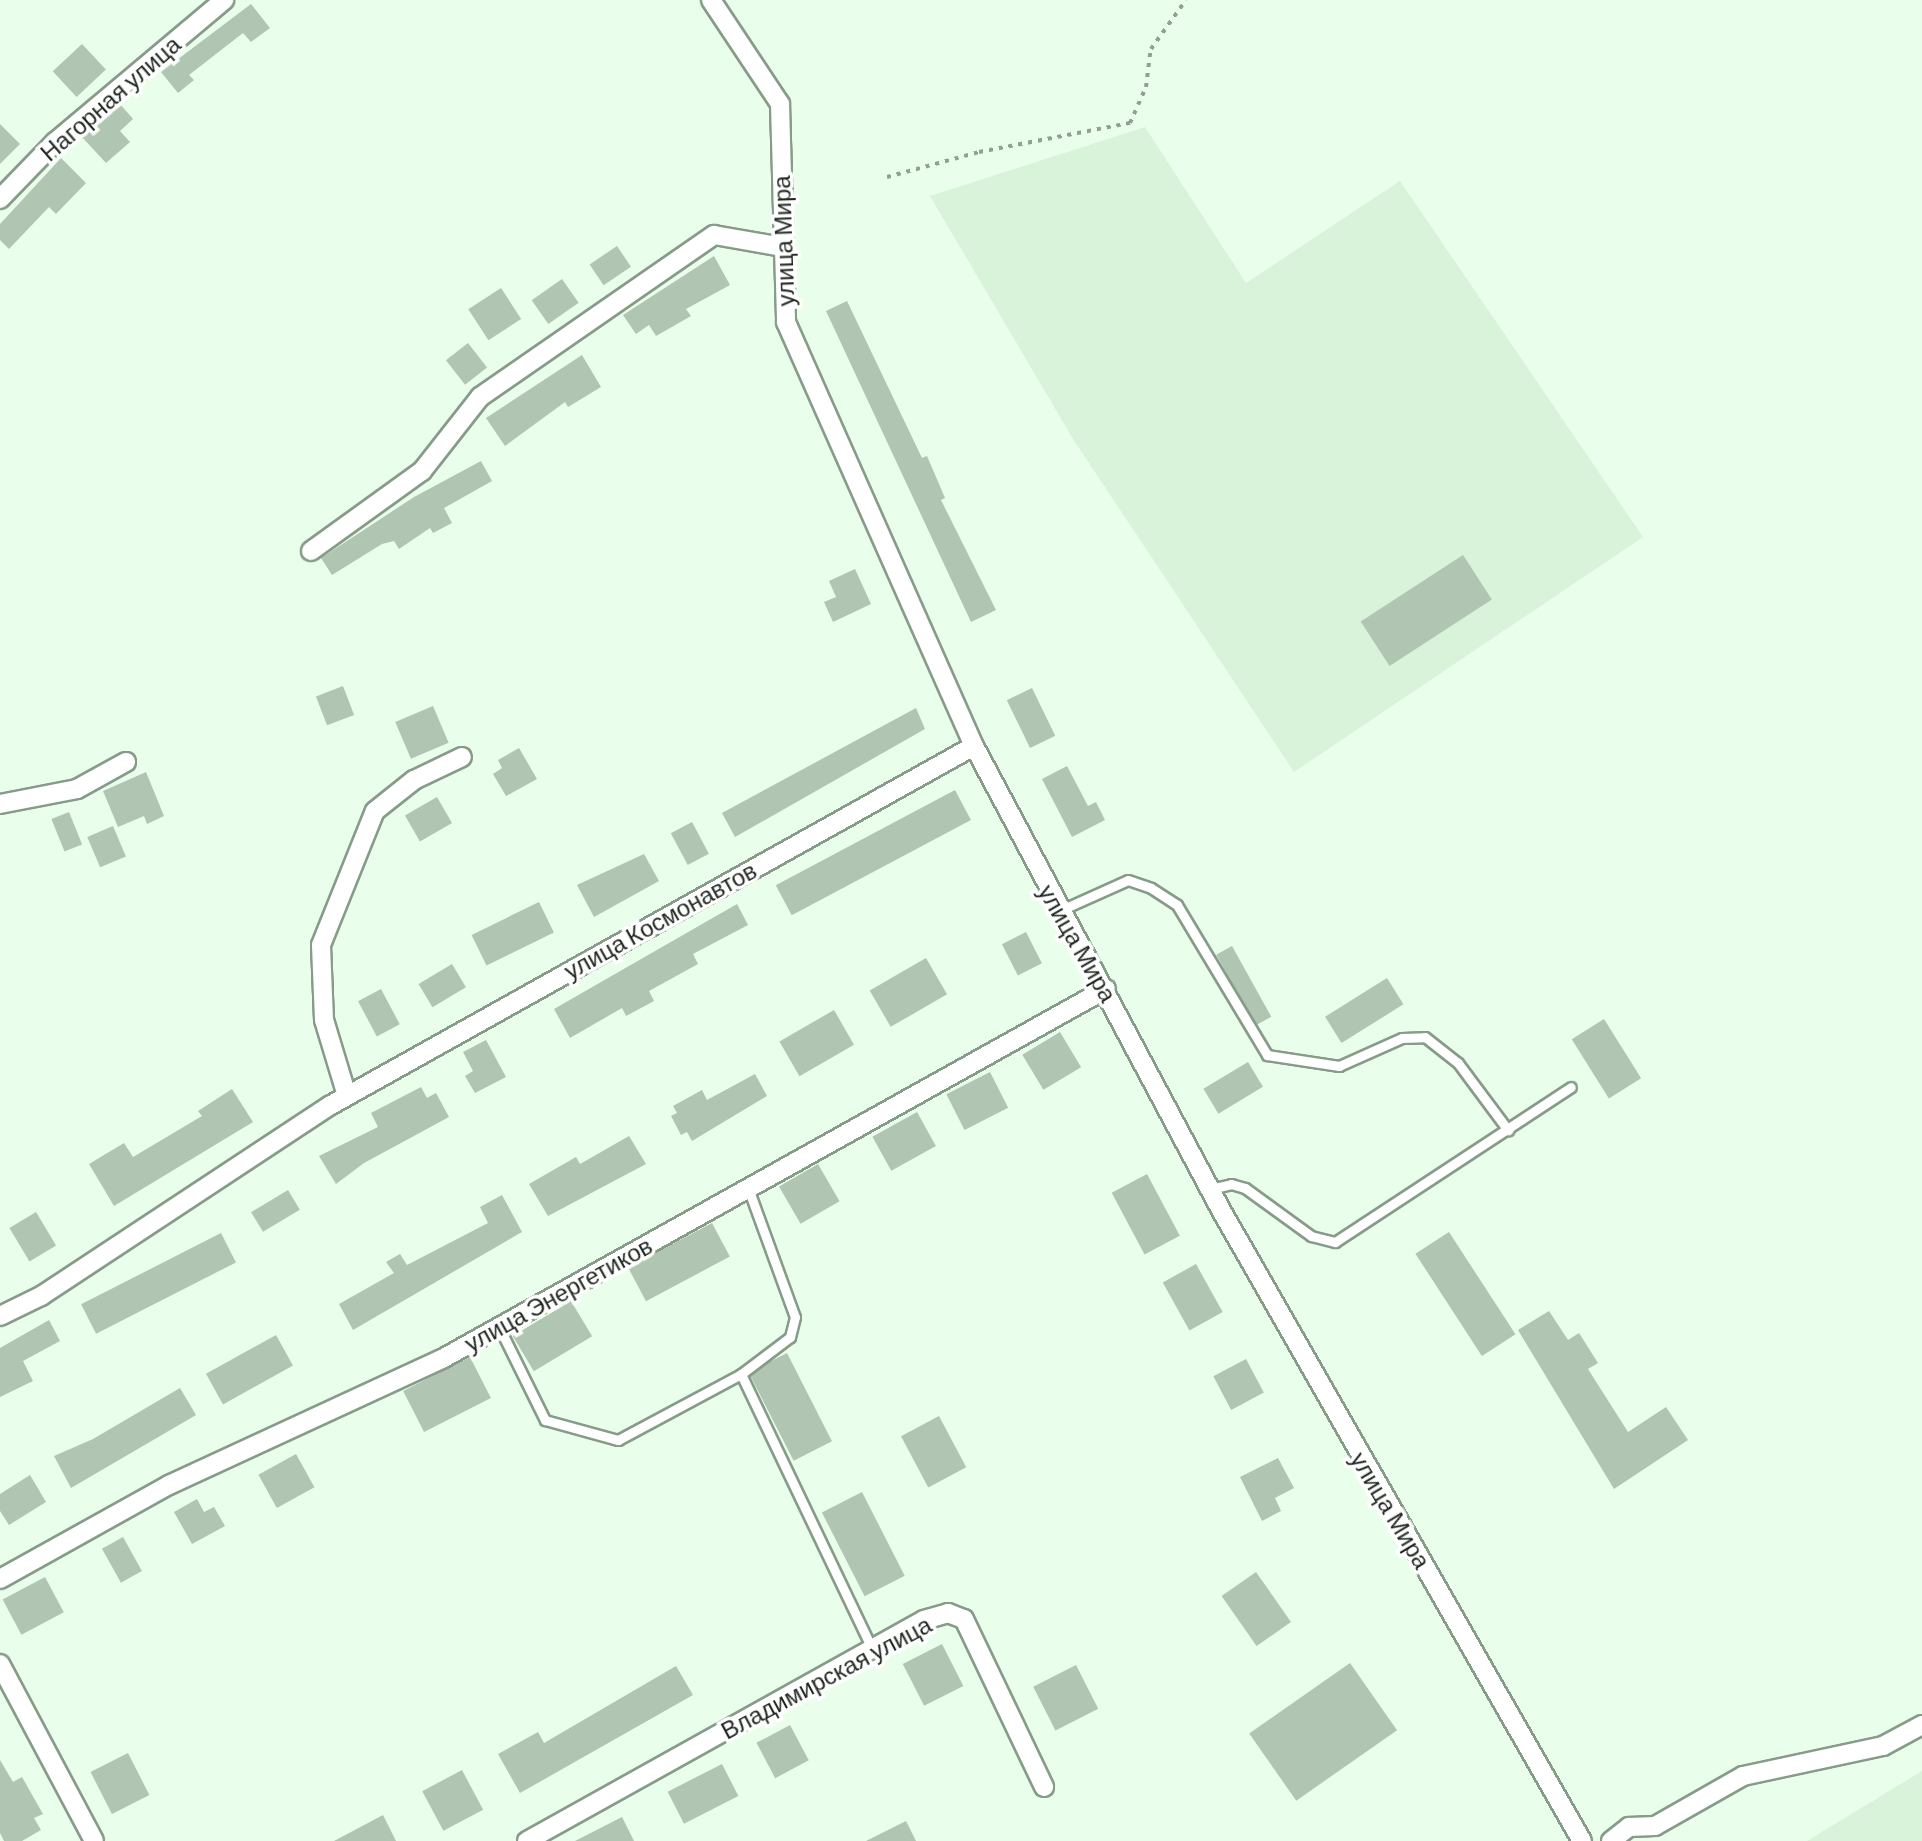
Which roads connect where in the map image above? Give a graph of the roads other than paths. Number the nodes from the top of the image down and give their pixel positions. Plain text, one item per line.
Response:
1 (224, 0) edge
2 (711, 0) edge
3 (0, 199) edge
4 (782, 247) junction
5 (311, 551) dead end
6 (974, 746) junction
7 (462, 757) dead end
8 (126, 762) dead end
9 (0, 804) edge
10 (1058, 912) junction
11 (1106, 989) junction
12 (1571, 1087) dead end
13 (347, 1096) junction
14 (1508, 1130) junction
15 (748, 1188) junction
16 (1210, 1189) junction
17 (0, 1316) edge
18 (499, 1327) junction
19 (741, 1374) junction
20 (0, 1579) edge
21 (872, 1649) junction
22 (0, 1664) edge
23 (1922, 1725) edge
24 (1044, 1787) dead end
25 (94, 1841) edge
26 (527, 1841) edge
27 (1582, 1841) edge
28 (1611, 1841) edge

1 - 3 street, Нагорная улица
2 - 4 street, улица Мира
4 - 5 street
4 - 6 street, улица Мира
6 - 10 street, улица Мира
6 - 13 street, улица Космонавтов
7 - 13 street
8 - 9 street
10 - 11 street, улица Мира
10 - 14 lane
11 - 15 street, улица Энергетиков
11 - 16 street, улица Мира
12 - 14 lane
13 - 17 street, улица Космонавтов
14 - 16 lane
15 - 18 street, улица Энергетиков
15 - 19 lane
16 - 27 street, улица Мира
18 - 19 lane
18 - 20 street, улица Энергетиков
19 - 21 lane
21 - 24 street, Владимирская улица
21 - 26 street, Владимирская улица
22 - 25 street
23 - 28 street

